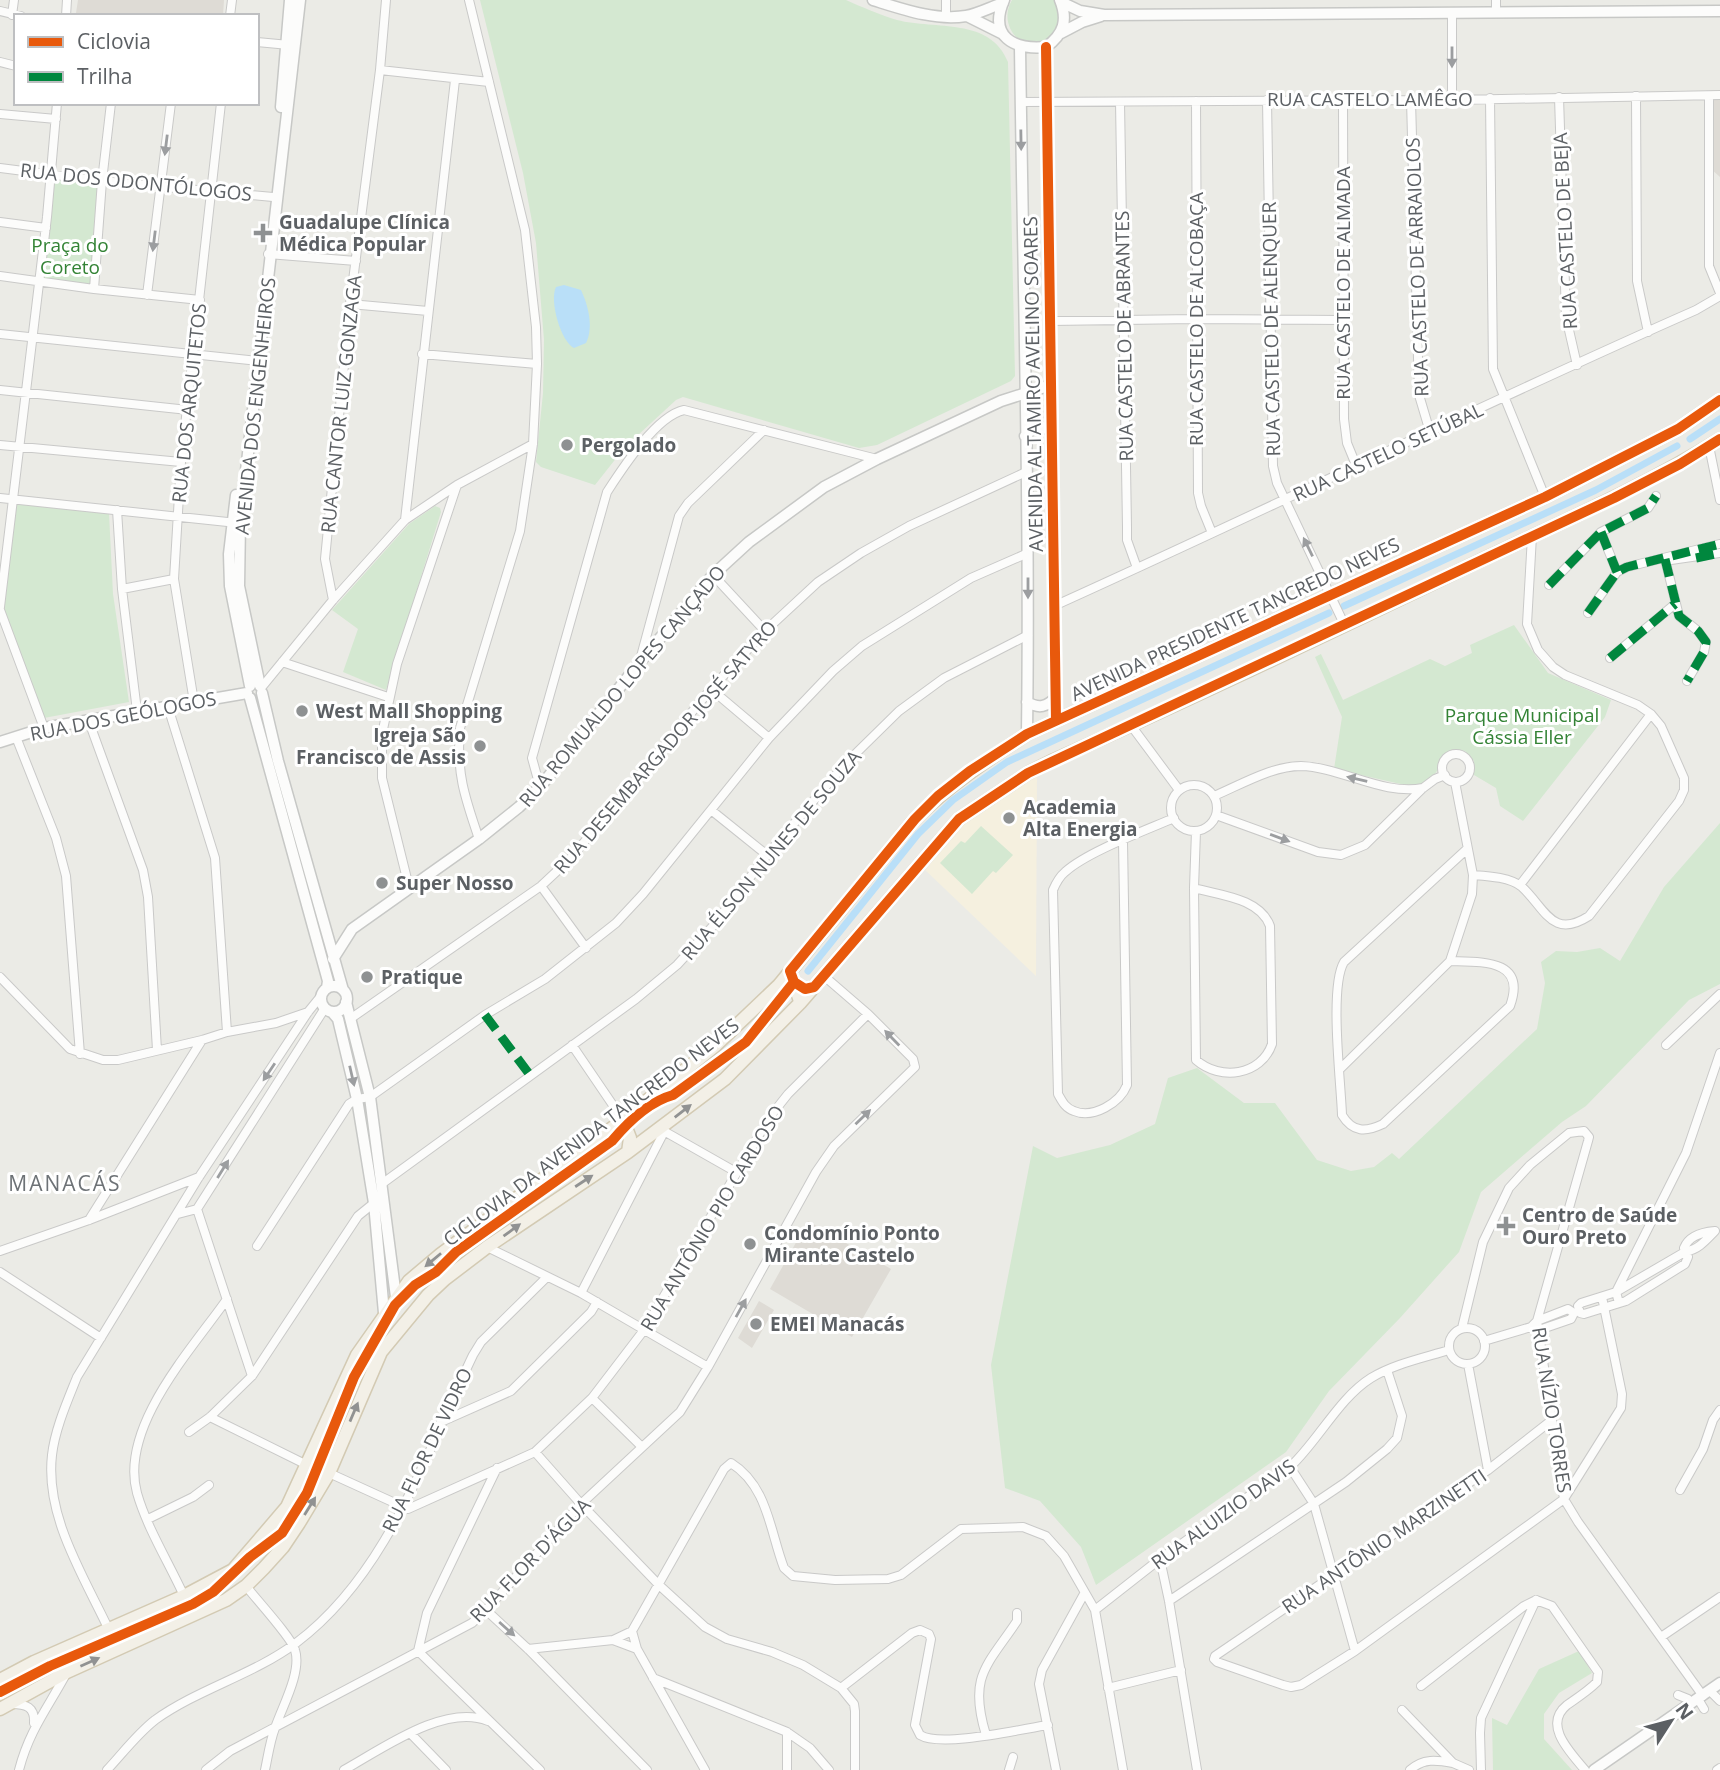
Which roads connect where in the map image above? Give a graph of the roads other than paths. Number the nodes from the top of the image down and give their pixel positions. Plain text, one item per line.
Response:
1 (290, 0) edge
2 (300, 0) edge
3 (386, 0) edge
4 (469, 0) edge
5 (873, 0) edge
6 (946, 0) edge
7 (1496, 0) edge
8 (1003, 1) edge
9 (1061, 1) edge
10 (1720, 11) edge
11 (1496, 12) junction
12 (1452, 13) junction
13 (1104, 15) junction
14 (967, 16) junction
15 (946, 17) junction
16 (1061, 33) junction
17 (1003, 34) junction
18 (259, 42) edge
19 (290, 45) junction
20 (1020, 47) junction
21 (1046, 47) junction
22 (380, 70) junction
23 (455, 80) junction
24 (489, 82) junction
25 (1720, 95) edge
26 (1636, 96) junction
27 (1709, 96) junction
28 (1559, 97) junction
29 (1490, 98) junction
30 (1343, 99) junction
31 (1268, 100) junction
32 (1411, 100) junction
33 (1452, 100) junction
34 (1196, 101) junction
35 (1021, 102) junction
36 (1045, 102) junction
37 (1120, 102) junction
38 (57, 105) edge
39 (111, 105) edge
40 (171, 105) edge
41 (221, 105) edge
42 (0, 114) edge
43 (56, 120) junction
44 (0, 168) edge
45 (50, 174) junction
46 (102, 181) junction
47 (161, 186) junction
48 (212, 190) junction
49 (273, 197) junction
50 (0, 222) edge
51 (46, 228) junction
52 (269, 254) junction
53 (356, 261) junction
54 (0, 276) edge
55 (40, 281) junction
56 (94, 289) junction
57 (1720, 294) edge
58 (148, 295) junction
59 (200, 300) junction
60 (350, 304) junction
61 (428, 311) junction
62 (1195, 318) junction
63 (1271, 319) junction
64 (1124, 320) junction
65 (1342, 320) junction
66 (1051, 321) junction
67 (1648, 332) junction
68 (0, 334) edge
69 (33, 337) junction
70 (422, 354) junction
71 (194, 356) junction
72 (257, 361) junction
73 (537, 364) junction
74 (1577, 365) junction
75 (1052, 385) junction
76 (0, 390) edge
77 (1026, 393) junction
78 (26, 394) junction
79 (1504, 399) junction
80 (1720, 400) edge
81 (188, 410) junction
82 (764, 430) junction
83 (1052, 432) junction
84 (1430, 432) junction
85 (1025, 436) junction
86 (1715, 442) edge
87 (533, 444) junction
88 (0, 445) edge
89 (20, 448) junction
90 (877, 459) junction
91 (181, 462) junction
92 (1356, 465) junction
93 (1026, 472) junction
94 (457, 485) junction
95 (1545, 496) junction
96 (1656, 496) dead end
97 (0, 498) edge
98 (14, 500) junction
99 (1285, 500) junction
100 (1720, 500) edge
101 (117, 510) junction
102 (177, 517) junction
103 (405, 520) junction
104 (236, 523) junction
105 (1601, 532) junction
106 (1212, 533) junction
107 (1532, 536) junction
108 (1720, 544) edge
109 (1028, 553) junction
110 (1720, 553) edge
111 (1664, 560) junction
112 (1138, 568) junction
113 (1618, 572) junction
114 (713, 575) junction
115 (174, 579) junction
116 (1549, 585) dead end
117 (122, 589) junction
118 (333, 600) junction
119 (1335, 604) junction
120 (1675, 604) junction
121 (1054, 606) junction
122 (0, 608) edge
123 (1588, 613) dead end
124 (1345, 626) junction
125 (765, 631) junction
126 (1028, 635) junction
127 (1610, 658) dead end
128 (282, 662) junction
129 (640, 662) junction
130 (257, 671) junction
131 (272, 675) junction
132 (1687, 681) dead end
133 (711, 689) junction
134 (255, 691) junction
135 (388, 697) junction
136 (1056, 697) junction
137 (194, 702) junction
138 (1027, 702) junction
139 (168, 707) junction
140 (137, 711) junction
141 (1651, 714) junction
142 (88, 719) junction
143 (1056, 720) junction
144 (1130, 724) junction
145 (44, 728) junction
146 (1027, 733) junction
147 (16, 737) junction
148 (769, 738) junction
149 (0, 742) edge
150 (1444, 775) junction
151 (1455, 782) junction
152 (540, 787) junction
153 (1423, 788) junction
154 (1398, 789) junction
155 (1179, 790) junction
156 (1214, 796) junction
157 (1403, 808) junction
158 (711, 810) junction
159 (1216, 815) junction
160 (1174, 818) junction
161 (1196, 831) junction
162 (479, 839) junction
163 (1123, 841) junction
164 (1467, 849) junction
165 (767, 855) junction
166 (1473, 875) junction
167 (1520, 885) junction
168 (541, 886) junction
169 (409, 887) junction
170 (1194, 888) junction
171 (352, 929) junction
172 (322, 936) junction
173 (586, 948) junction
174 (333, 959) junction
175 (1450, 961) junction
176 (790, 971) junction
177 (824, 976) junction
178 (0, 977) edge
179 (779, 985) junction
180 (814, 987) junction
181 (343, 990) junction
182 (324, 992) junction
183 (1720, 995) edge
184 (346, 1002) junction
185 (800, 1003) junction
186 (329, 1010) junction
187 (308, 1012) junction
188 (868, 1014) junction
189 (351, 1019) junction
190 (276, 1023) junction
191 (298, 1030) junction
192 (227, 1032) junction
193 (307, 1035) junction
194 (202, 1040) junction
195 (572, 1045) junction
196 (1666, 1045) dead end
197 (157, 1050) junction
198 (1720, 1052) edge
199 (80, 1054) junction
200 (1340, 1069) junction
201 (370, 1097) junction
202 (357, 1099) junction
203 (623, 1121) junction
204 (662, 1130) junction
205 (628, 1152) junction
206 (736, 1172) junction
207 (199, 1177) junction
208 (383, 1183) junction
209 (373, 1203) junction
210 (197, 1209) junction
211 (178, 1214) junction
212 (89, 1220) junction
213 (257, 1246) dead end
214 (487, 1247) junction
215 (0, 1251) edge
216 (0, 1272) edge
217 (547, 1277) junction
218 (1616, 1292) junction
219 (581, 1293) junction
220 (396, 1297) junction
221 (1602, 1297) junction
222 (228, 1299) junction
223 (597, 1301) junction
224 (1619, 1303) junction
225 (1605, 1308) junction
226 (384, 1313) junction
227 (1536, 1326) junction
228 (1462, 1328) junction
229 (644, 1330) junction
230 (101, 1338) junction
231 (1484, 1341) junction
232 (1449, 1350) junction
233 (380, 1352) junction
234 (1468, 1364) junction
235 (708, 1367) junction
236 (1387, 1370) junction
237 (252, 1376) junction
238 (592, 1398) junction
239 (1720, 1410) edge
240 (210, 1417) junction
241 (1552, 1420) junction
242 (441, 1422) junction
243 (1716, 1428) edge
244 (189, 1432) dead end
245 (642, 1447) junction
246 (535, 1452) junction
247 (310, 1460) junction
248 (1290, 1467) junction
249 (497, 1468) junction
250 (1488, 1470) junction
251 (329, 1473) junction
252 (209, 1485) dead end
253 (1680, 1490) dead end
254 (1564, 1499) junction
255 (581, 1504) junction
256 (1314, 1504) junction
257 (403, 1508) junction
258 (148, 1519) junction
259 (1160, 1559) junction
260 (1333, 1575) junction
261 (659, 1585) junction
262 (246, 1586) junction
263 (1084, 1594) junction
264 (184, 1596) junction
265 (1720, 1597) edge
266 (1536, 1600) junction
267 (1170, 1601) junction
268 (486, 1610) junction
269 (1095, 1610) junction
270 (1017, 1613) dead end
271 (108, 1628) junction
272 (632, 1631) junction
273 (1661, 1637) junction
274 (613, 1640) junction
275 (293, 1645) junction
276 (528, 1648) junction
277 (637, 1649) junction
278 (418, 1651) junction
279 (1354, 1651) junction
280 (1181, 1670) junction
281 (67, 1672) junction
282 (653, 1678) junction
283 (0, 1680) edge
284 (1720, 1683) edge
285 (1421, 1686) dead end
286 (841, 1688) junction
287 (1108, 1688) junction
288 (1678, 1695) dead end
289 (1701, 1700) junction
290 (1720, 1701) edge
291 (4, 1707) edge
292 (1402, 1710) dead end
293 (494, 1723) junction
294 (1048, 1725) junction
295 (34, 1726) junction
296 (274, 1730) junction
297 (787, 1732) junction
298 (411, 1734) junction
299 (986, 1735) junction
300 (1013, 1757) dead end
301 (1453, 1763) junction
302 (639, 1766) edge
303 (19, 1770) edge
304 (107, 1770) edge
305 (206, 1770) edge
306 (265, 1770) edge
307 (344, 1770) edge
308 (446, 1770) edge
309 (540, 1770) edge
310 (648, 1770) edge
311 (705, 1770) edge
312 (787, 1770) edge
313 (829, 1770) edge
314 (855, 1770) edge
315 (1009, 1770) edge
316 (1056, 1770) edge
317 (1123, 1770) edge
318 (1197, 1770) edge
319 (1410, 1770) edge
320 (1469, 1770) edge
321 (1481, 1770) edge
322 (1585, 1770) edge
323 (1594, 1770) edge

1 - 19 street, AVENIDA DOS ENGENHEIROS
2 - 19 street, AVENIDA DOS ENGENHEIROS
3 - 22 street, RUA CANTOR LUIZ GONZAGA
4 - 24 street
5 - 15 street
6 - 15 street
7 - 11 street
8 - 14 street
8 - 17 street
9 - 13 street
9 - 16 street
10 - 11 street
11 - 12 street
12 - 13 street
12 -> 33 street
13 - 16 street
14 - 15 street
14 - 17 street
16 - 21 street
17 - 20 street
18 - 19 street
19 - 49 street, AVENIDA DOS ENGENHEIROS
19 - 52 street, AVENIDA DOS ENGENHEIROS
20 - 21 street
20 - 35 street, AVENIDA ALTAMIRO AVELINO SOARES
21 - 36 street, AVENIDA ALTAMIRO AVELINO SOARES
22 - 23 street
22 - 53 street, RUA CANTOR LUIZ GONZAGA
23 - 24 street
23 - 61 street
24 - 73 street
25 - 27 street, RUA CASTELO LAMÊGO
26 - 27 street, RUA CASTELO LAMÊGO
26 - 28 street, RUA CASTELO LAMÊGO
26 - 67 street
27 - 57 street
28 - 29 street, RUA CASTELO LAMÊGO
28 - 74 street, RUA CASTELO DE BEJA
29 - 33 street, RUA CASTELO LAMÊGO
29 - 79 street
30 - 31 street, RUA CASTELO LAMÊGO
30 - 32 street, RUA CASTELO LAMÊGO
30 - 65 street, RUA CASTELO DE ALMADA
31 - 34 street, RUA CASTELO LAMÊGO
31 - 63 street, RUA CASTELO DE ALENQUER
32 - 33 street, RUA CASTELO LAMÊGO
32 - 84 street, RUA CASTELO DE ARRAIOLOS
34 - 37 street, RUA CASTELO LAMÊGO
34 - 62 street, RUA CASTELO DE ALCOBAÇA
35 - 36 street, RUA CASTELO LAMÊGO
35 -> 77 street, AVENIDA ALTAMIRO AVELINO SOARES
36 - 37 street, RUA CASTELO LAMÊGO
36 - 66 street, AVENIDA ALTAMIRO AVELINO SOARES
37 - 64 street, RUA CASTELO DE ABRANTES
38 - 43 street
39 - 46 street
40 -> 47 street
41 - 48 street, RUA DOS ARQUITETOS
42 - 43 street
43 - 45 street
44 - 45 street, RUA DOS ODONTÓLOGOS
45 - 46 street, RUA DOS ODONTÓLOGOS
45 - 51 street
46 - 47 street, RUA DOS ODONTÓLOGOS
46 - 56 street
47 - 48 street, RUA DOS ODONTÓLOGOS
47 -> 58 street
48 - 49 street, RUA DOS ODONTÓLOGOS
48 - 59 street, RUA DOS ARQUITETOS
49 - 52 street, AVENIDA DOS ENGENHEIROS
50 - 51 street
51 - 55 street
52 - 53 street
52 - 72 street, AVENIDA DOS ENGENHEIROS
53 - 60 street, RUA CANTOR LUIZ GONZAGA
54 - 55 street
55 - 56 street
55 - 69 street
56 - 58 street
57 - 67 street, RUA CASTELO SETÚBAL
58 - 59 street
59 - 71 street, RUA DOS ARQUITETOS
60 - 61 street
60 - 118 street, RUA CANTOR LUIZ GONZAGA
61 - 70 street
62 - 63 street
62 - 64 street
62 - 106 street, RUA CASTELO DE ALCOBAÇA
63 - 65 street
63 - 99 street, RUA CASTELO DE ALENQUER
64 - 66 street
64 - 112 street, RUA CASTELO DE ABRANTES
65 - 92 street, RUA CASTELO DE ALMADA
66 - 75 street, AVENIDA ALTAMIRO AVELINO SOARES
67 - 74 street, RUA CASTELO SETÚBAL
68 - 69 street
69 - 71 street
69 - 78 street
70 - 73 street
70 - 103 street
71 - 72 street
71 - 81 street, RUA DOS ARQUITETOS
72 - 104 street, AVENIDA DOS ENGENHEIROS
73 - 87 street
74 - 79 street, RUA CASTELO SETÚBAL
75 - 77 street, RUA ROMUALDO LOPES CANÇADO
75 - 83 street, AVENIDA ALTAMIRO AVELINO SOARES
76 - 78 street
77 - 85 street, AVENIDA ALTAMIRO AVELINO SOARES
77 - 90 street, RUA ROMUALDO LOPES CANÇADO
78 - 81 street
78 - 89 street
79 - 84 street, RUA CASTELO SETÚBAL
79 - 95 street
80 - 95 main road, AVENIDA PRESIDENTE TANCREDO NEVES
81 - 91 street, RUA DOS ARQUITETOS
82 - 90 street
82 - 129 street
82 - 152 street
83 - 85 street
83 - 121 street, AVENIDA ALTAMIRO AVELINO SOARES
84 - 92 street, RUA CASTELO SETÚBAL
85 - 93 street, AVENIDA ALTAMIRO AVELINO SOARES
86 - 100 street
86 - 107 main road
87 - 94 street
87 - 162 street
88 - 89 street
89 - 91 street
89 - 98 street
90 - 114 street, RUA ROMUALDO LOPES CANÇADO
91 - 102 street, RUA DOS ARQUITETOS
92 - 99 street, RUA CASTELO SETÚBAL
93 - 109 street, AVENIDA ALTAMIRO AVELINO SOARES
93 - 125 street, RUA DESEMBARGADOR JOSÉ SATYRO
94 - 103 street
94 - 135 street
95 - 119 main road, AVENIDA PRESIDENTE TANCREDO NEVES
96 - 105 street
97 - 98 street
98 - 101 street
98 - 122 street
99 - 106 street, RUA CASTELO SETÚBAL
119 -> 99 street, RUA CASTELO DE ALENQUER
101 - 102 street
101 - 117 street
102 - 104 street
102 - 115 street, RUA DOS ARQUITETOS
103 - 118 street
104 - 130 street, AVENIDA DOS ENGENHEIROS
104 - 134 street, AVENIDA DOS ENGENHEIROS
105 - 113 street
105 - 116 street
106 - 112 street, RUA CASTELO SETÚBAL
107 - 124 main road
107 - 141 street
108 - 111 street
109 -> 126 street, AVENIDA ALTAMIRO AVELINO SOARES
109 - 148 street
110 - 111 street
111 - 113 street
111 - 120 street
112 - 121 street, RUA CASTELO SETÚBAL
113 - 123 street
114 - 125 street
114 - 129 street, RUA ROMUALDO LOPES CANÇADO
115 - 117 street
115 - 137 street, RUA DOS ARQUITETOS
117 - 140 street
118 - 128 street
119 - 124 street, RUA CASTELO DE ALENQUER
119 - 143 main road, AVENIDA PRESIDENTE TANCREDO NEVES
120 - 127 street
120 - 132 street
121 - 136 street, AVENIDA ALTAMIRO AVELINO SOARES
122 - 145 street
124 - 144 main road
125 - 133 street, RUA DESEMBARGADOR JOSÉ SATYRO
126 - 138 street, AVENIDA ALTAMIRO AVELINO SOARES
126 - 165 street, RUA ÉLSON NUNES DE SOUZA
128 - 131 street
128 - 135 street
129 - 152 street, RUA ROMUALDO LOPES CANÇADO
130 - 131 street
130 - 134 street, AVENIDA DOS ENGENHEIROS
131 - 134 street
133 - 148 street
133 - 168 street, RUA DESEMBARGADOR JOSÉ SATYRO
134 - 137 street, RUA DOS GEÓLOGOS
134 - 172 street, AVENIDA DOS ENGENHEIROS
135 - 169 street
136 - 138 street
136 - 143 street, AVENIDA ALTAMIRO AVELINO SOARES
137 - 139 street, RUA DOS GEÓLOGOS
138 - 146 street, AVENIDA ALTAMIRO AVELINO SOARES
139 - 140 street, RUA DOS GEÓLOGOS
139 - 192 street
140 - 142 street, RUA DOS GEÓLOGOS
141 - 167 street
141 - 167 street
142 - 145 street, RUA DOS GEÓLOGOS
142 - 197 street
143 - 146 main road, AVENIDA PRESIDENTE TANCREDO NEVES
144 - 155 street
144 - 177 main road
145 - 147 street, RUA DOS GEÓLOGOS
146 - 176 main road, AVENIDA PRESIDENTE TANCREDO NEVES
147 - 149 street, RUA DOS GEÓLOGOS
147 - 199 street
148 - 158 street
150 - 151 street
150 - 151 street
150 - 153 street
151 - 164 street
152 - 162 street, RUA ROMUALDO LOPES CANÇADO
153 - 154 street
153 - 157 street
154 -> 156 street
154 - 157 street
155 - 156 street
155 - 160 street
156 - 159 street
159 -> 157 street
158 - 165 street
158 - 173 street
159 - 161 street
160 - 161 street
160 - 163 street
161 - 170 street
162 - 169 street, RUA ROMUALDO LOPES CANÇADO
163 - 163 street
164 - 166 street
164 - 200 street
165 - 195 street, RUA ÉLSON NUNES DE SOUZA
166 - 167 street
166 - 175 street
168 - 173 street
168 - 189 street, RUA DESEMBARGADOR JOSÉ SATYRO
169 - 171 street, RUA ROMUALDO LOPES CANÇADO
170 - 170 street
171 - 172 street, RUA ROMUALDO LOPES CANÇADO
171 - 174 street, RUA ROMUALDO LOPES CANÇADO
172 - 174 street, AVENIDA DOS ENGENHEIROS
172 - 182 street, AVENIDA DOS ENGENHEIROS
173 - 201 street
174 - 181 street, AVENIDA DOS ENGENHEIROS
175 - 200 street
175 - 200 street
176 - 179 main road, AVENIDA PRESIDENTE TANCREDO NEVES
176 - 180 main road
177 - 180 main road
177 - 188 street
178 - 199 street
179 - 185 main road
179 - 203 main road, AVENIDA PRESIDENTE TANCREDO NEVES
180 - 185 main road
181 - 182 street
181 - 184 street
182 - 186 street
182 - 187 street
183 - 196 street
184 - 186 street
184 - 189 street
204 -> 185 main road
186 - 193 street
186 -> 202 street
187 - 190 street
187 - 191 street
188 - 206 street, RUA ANTÔNIO PIO CARDOSO
235 -> 188 street, RUA FLOR D'ÁGUA
189 - 201 street
190 - 191 street
190 - 192 street
191 - 193 street
191 -> 207 street
192 - 194 street
210 -> 193 street
194 - 197 street
194 - 212 street
195 - 203 street
195 - 208 street, RUA ÉLSON NUNES DE SOUZA
197 - 199 street
198 - 218 street
201 - 202 street
201 - 208 street
202 - 209 street
202 - 213 street
203 - 205 main road
203 -> 220 main road, AVENIDA PRESIDENTE TANCREDO NEVES
204 - 205 main road
204 - 206 street
204 - 219 street
214 -> 205 main road
206 - 229 street, RUA ANTÔNIO PIO CARDOSO
207 - 211 street
207 - 212 street
208 - 220 street
209 - 226 street
209 - 237 street
210 - 211 street
210 - 222 street
211 - 230 street
212 - 215 street
214 - 217 street
214 - 233 main road
216 - 230 street
217 - 219 street
217 - 242 street, RUA FLOR DE VIDRO
218 - 221 street
218 - 224 street
218 - 224 street
219 - 223 street
220 - 226 main road, AVENIDA PRESIDENTE TANCREDO NEVES
220 - 233 main road
221 - 225 street
221 - 225 street
222 - 237 street
222 - 258 street
223 - 229 street
223 - 242 street
224 - 225 street
225 - 254 street
226 - 247 main road, AVENIDA PRESIDENTE TANCREDO NEVES
227 - 228 street, RUA NÍZIO TORRES
227 - 231 street
227 - 241 street, RUA NÍZIO TORRES
228 - 231 street
228 - 232 street
229 - 235 street
229 - 238 street, RUA ANTÔNIO PIO CARDOSO
230 - 271 street
231 - 234 street
232 - 234 street
232 - 236 street, RUA ALUIZIO DAVIS
251 -> 233 main road
234 - 250 street
235 - 245 street, RUA FLOR D'ÁGUA
236 - 248 street, RUA ALUIZIO DAVIS
236 - 256 street
237 - 240 street
238 - 245 street
238 - 246 street, RUA ANTÔNIO PIO CARDOSO
239 - 243 street
240 - 244 street
240 - 247 street
241 - 250 street, RUA ANTÔNIO MARZINETTI
241 - 254 street, RUA NÍZIO TORRES
242 - 257 street, RUA FLOR DE VIDRO
243 - 253 street
245 - 255 street, RUA FLOR D'ÁGUA
246 - 249 street
246 - 255 street
247 - 251 main road
247 - 264 main road, AVENIDA PRESIDENTE TANCREDO NEVES
248 - 256 street
248 - 259 street, RUA ALUIZIO DAVIS
249 - 257 street
249 - 278 street
250 - 260 street, RUA ANTÔNIO MARZINETTI
251 - 257 street
262 -> 251 main road
252 - 258 street
254 - 273 street, RUA NÍZIO TORRES
254 - 279 street
255 - 261 street
255 - 268 street, RUA FLOR D'ÁGUA
256 - 260 street
256 - 267 street
257 - 275 street, RUA FLOR DE VIDRO
258 - 264 street
259 - 267 street
259 - 269 street, RUA ALUIZIO DAVIS
260 - 279 street
260 - 279 street, RUA ANTÔNIO MARZINETTI
261 - 263 street
261 - 272 street
261 - 286 street
262 - 275 street
281 -> 262 main road
263 - 269 street
263 - 294 street
264 - 271 main road, AVENIDA PRESIDENTE TANCREDO NEVES
265 - 273 street
266 - 285 street
266 - 321 street
266 - 322 street
267 - 280 street
268 -> 276 street
268 - 278 street, RUA FLOR D'ÁGUA
269 - 287 street
270 - 299 street
271 - 283 main road, AVENIDA PRESIDENTE TANCREDO NEVES
272 - 274 street
272 - 277 street
273 - 289 street, RUA NÍZIO TORRES
274 - 276 street
274 - 277 street
275 - 296 street
275 - 304 street, RUA FLOR DE VIDRO
276 - 302 street
277 - 282 street
278 - 293 street
278 - 296 street, RUA FLOR D'ÁGUA
280 - 287 street
280 - 318 street
281 - 291 main road
281 - 295 street
282 - 297 street
282 - 311 street
284 - 289 street
286 - 299 street
286 - 314 street
287 - 317 street
288 - 289 street
289 - 290 street
289 - 323 street
291 - 295 street
292 - 301 street
293 - 298 street
293 - 309 street
294 - 299 street
294 - 316 street
295 - 303 street
296 - 305 street, RUA FLOR D'ÁGUA
296 - 306 street
297 - 312 street
297 - 313 street
298 - 307 street
298 - 308 street
300 - 315 street
301 - 319 street
301 - 320 street
302 - 310 street

